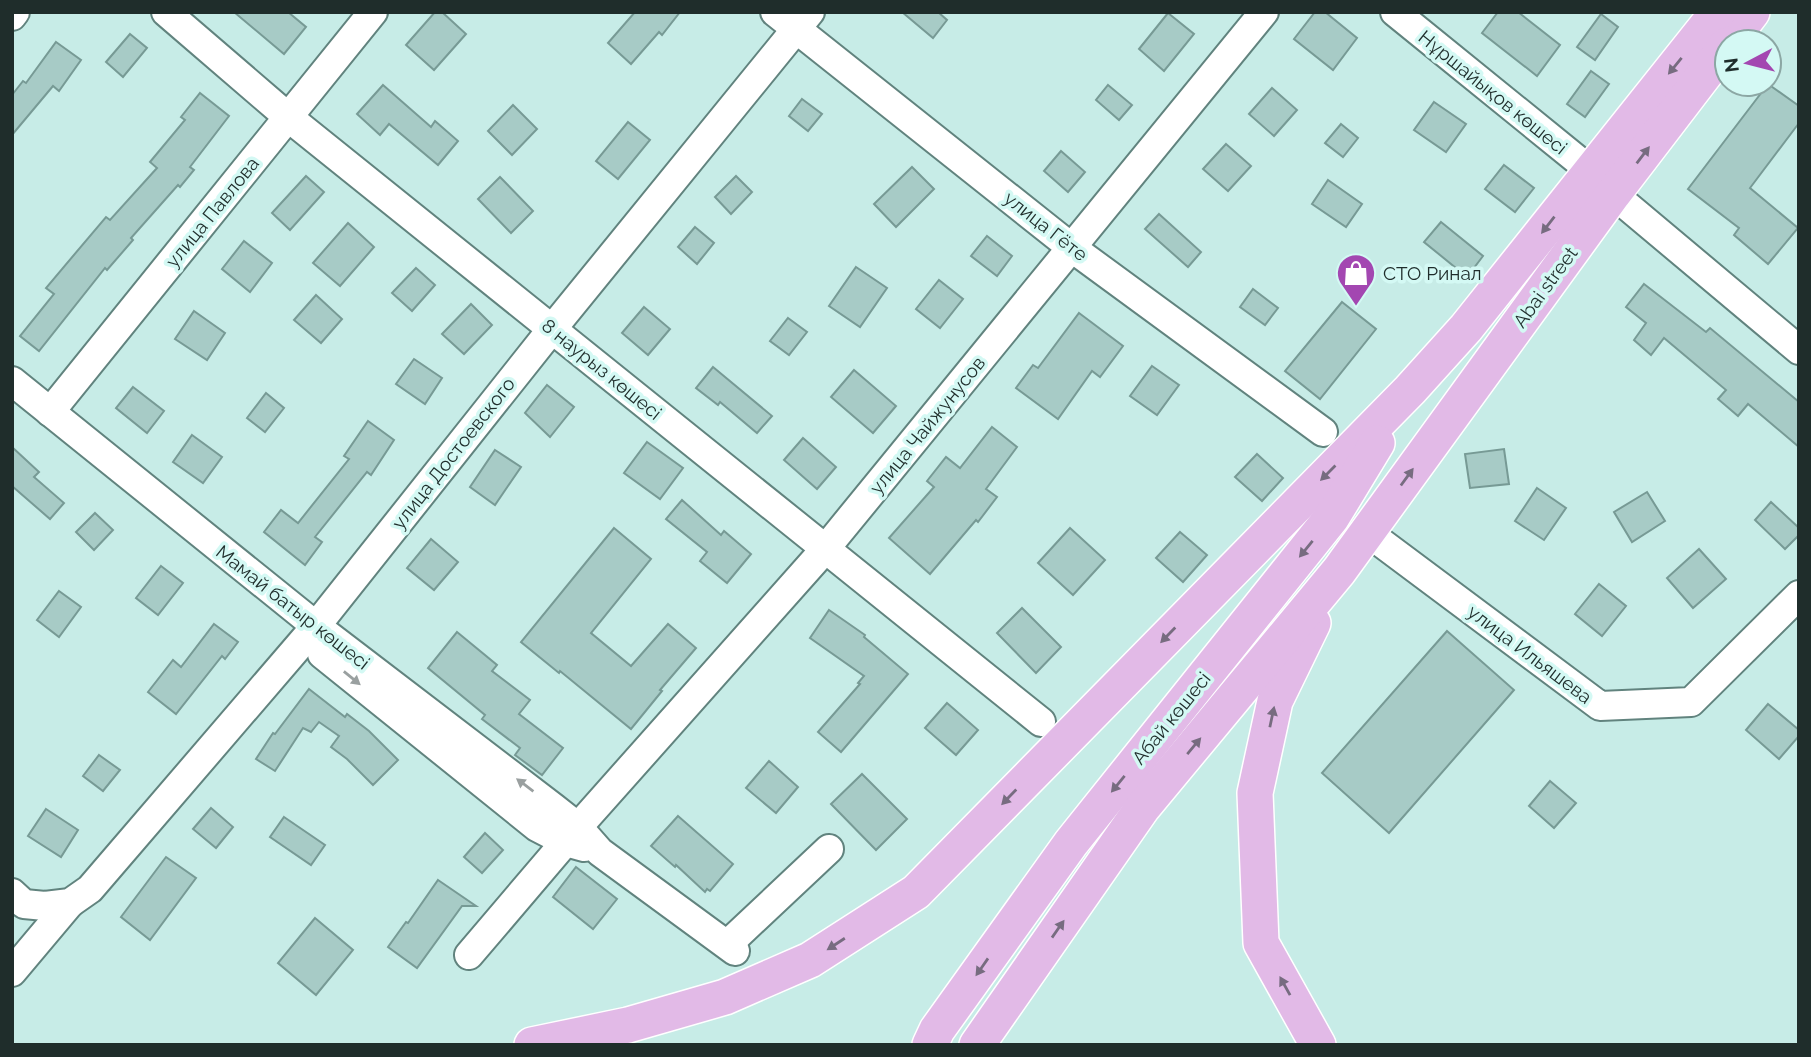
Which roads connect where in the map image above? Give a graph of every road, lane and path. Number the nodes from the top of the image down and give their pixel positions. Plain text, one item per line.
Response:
1 (166, 12) edge
2 (373, 12) edge
3 (1264, 12) edge
4 (1395, 12) edge
5 (1718, 12) edge
6 (1752, 12) edge
7 (794, 18) edge
8 (1740, 28) edge
9 (1713, 61) edge
10 (288, 117) junction
11 (1602, 183) junction
12 (1072, 248) junction
13 (552, 328) junction
14 (1799, 350) edge
15 (12, 381) edge
16 (1410, 390) junction
17 (12, 405) edge
18 (50, 412) junction
19 (1323, 432) dead end
20 (1367, 533) junction
21 (826, 548) junction
22 (1339, 571) junction
23 (1799, 595) edge
24 (310, 633) junction
25 (1041, 722) dead end
26 (572, 835) junction
27 (829, 849) dead end
28 (12, 894) edge
29 (80, 896) junction
30 (468, 955) dead end
31 (12, 972) edge
32 (533, 1045) edge
33 (930, 1045) edge
34 (977, 1045) edge
35 (1318, 1045) edge

1 - 10 street, 8 наурыз көшесі
2 - 10 street, улица Павлова
3 - 12 street, улица Чайжунусов
4 - 11 street, Нұршайықов көшесі
5 -> 11 main road, Abai street
6 - 8 main road, Abai street
7 - 12 street, улица Гёте
7 - 13 street, улица Достоевского
11 -> 9 main road, Abai street
10 - 13 street, 8 наурыз көшесі
10 - 18 street, улица Павлова
11 - 14 street, Нұршайықов көшесі
11 -> 16 main road, Abai street
20 -> 11 main road, Abai street
12 - 19 street, улица Гёте
12 - 21 street, улица Чайжунусов
13 - 21 street, 8 наурыз көшесі
13 - 24 street, улица Достоевского
15 - 18 street, Мамай батыр көшесі
16 -> 32 main road
16 -> 33 main road, Абай көшесі
17 - 24 street, Мамай батыр көшесі
18 - 24 street, Мамай батыр көшесі
20 - 22 main road, Abai street
20 - 23 street, улица Ильяшева
21 - 25 street, 8 наурыз көшесі
21 - 26 street, улица Чайжунусов
34 -> 22 main road, Абай көшесі
35 -> 22 main road
24 - 26 street, Мамай батыр көшесі
24 - 29 street, улица Достоевского
26 - 27 street, Мамай батыр көшесі
26 - 30 street, улица Чайжунусов
28 - 29 street
29 - 31 street, улица Достоевского

